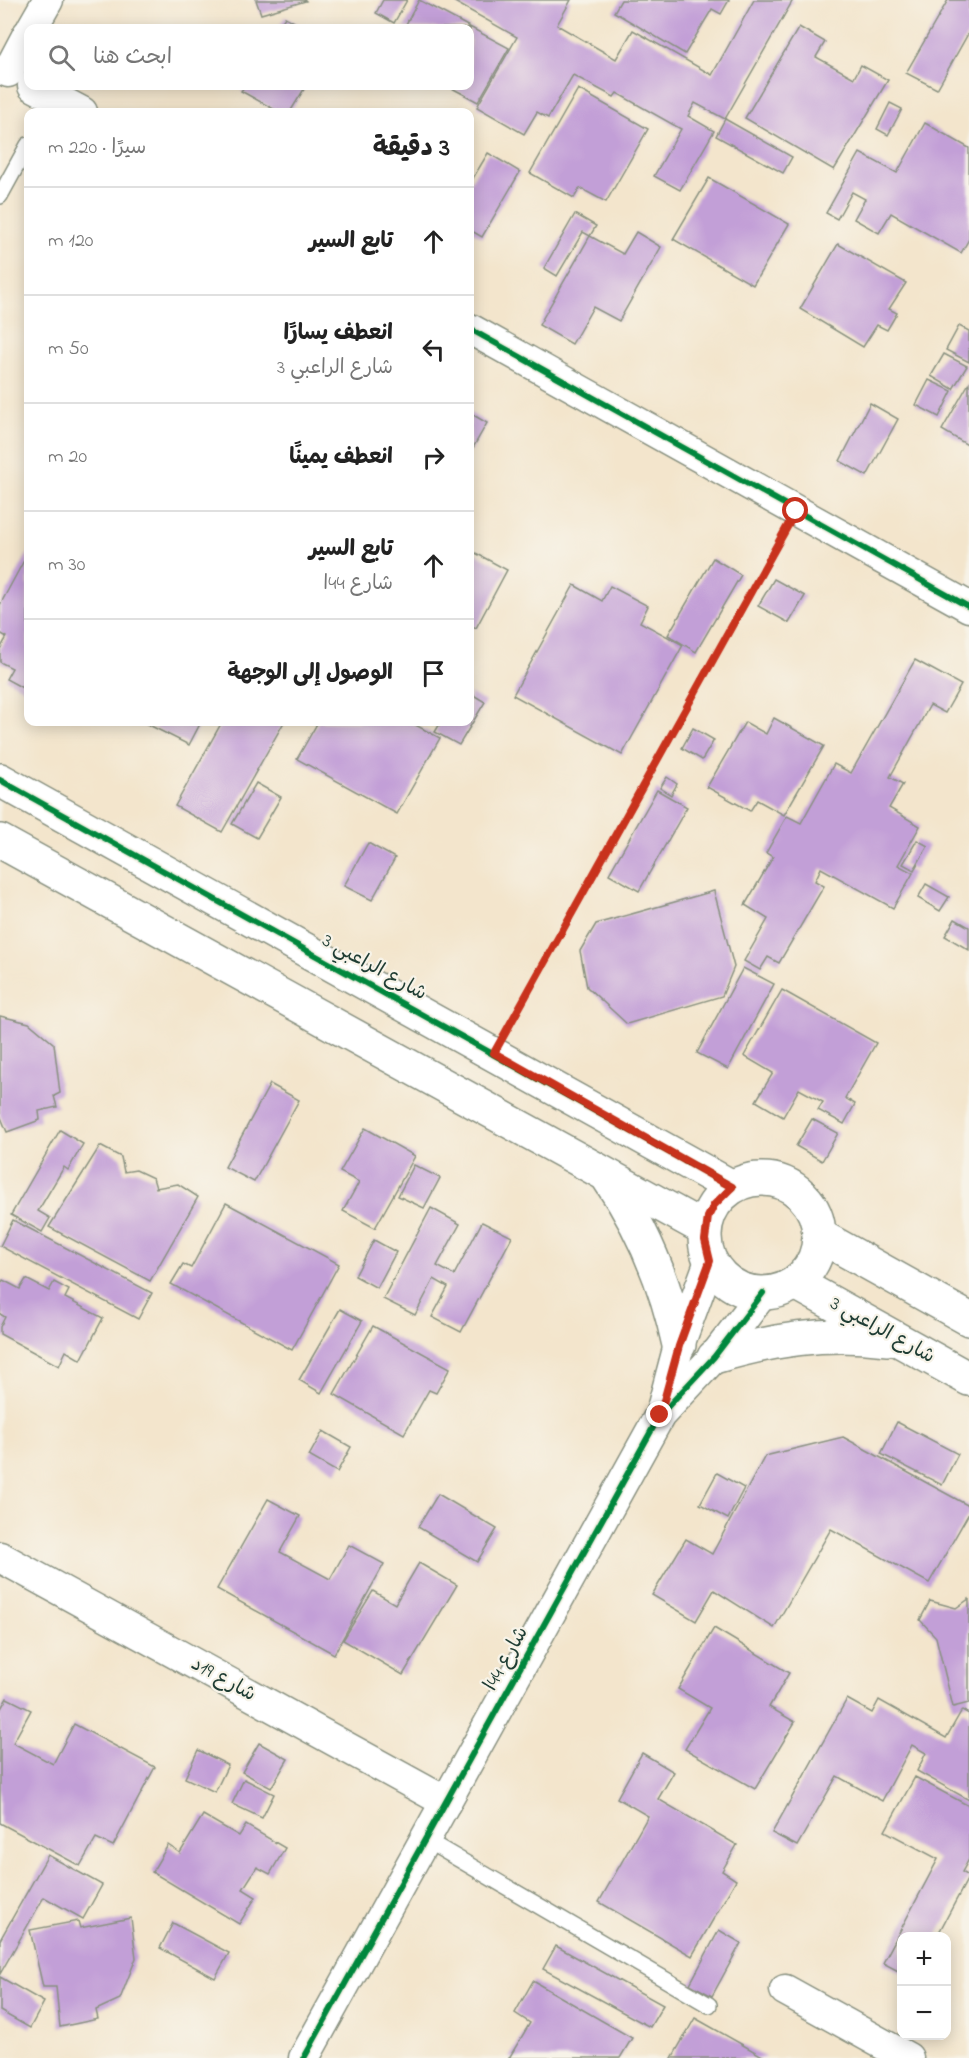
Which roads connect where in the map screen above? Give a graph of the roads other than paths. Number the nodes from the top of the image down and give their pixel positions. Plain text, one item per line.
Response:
1 (48, 0) edge
2 (34, 24) edge
3 (36, 90) edge
4 (74, 108) edge
5 (24, 152) edge
6 (0, 196) edge
7 (474, 330) edge
8 (969, 607) edge
9 (0, 780) edge
10 (0, 841) edge
11 (606, 1174) junction
12 (732, 1187) junction
13 (705, 1228) junction
14 (820, 1236) junction
15 (710, 1261) junction
16 (796, 1283) junction
17 (763, 1293) junction
18 (969, 1319) edge
19 (902, 1342) junction
20 (679, 1346) junction
21 (714, 1358) junction
22 (969, 1379) edge
23 (660, 1415) junction
24 (0, 1557) edge
25 (446, 1802) junction
26 (426, 1840) junction
27 (785, 1990) dead end
28 (709, 2005) dead end
29 (304, 2058) edge
30 (908, 2058) edge

1 - 2 street
3 - 4 street
5 - 6 lane
7 - 8 street
9 - 12 street, شارع الراعبي 3
10 - 11 street
11 - 13 street
11 - 20 street
12 - 13 street
12 - 14 street
13 - 15 street
14 - 16 street
14 - 18 street
15 - 17 street
15 - 20 street, شارع 44ا
16 - 17 street
16 - 19 street, شارع الراعبي 3
17 - 21 street, شارع 44ا
19 - 21 street
19 - 22 street, شارع الراعبي 3
20 - 23 street, شارع 44ا
21 - 23 street, شارع 44ا
23 - 25 street, شارع 44ا
24 - 25 street, شارع 19د
25 - 26 street, شارع 44ا
26 - 28 lane
26 - 29 street, شارع 44ا
27 - 30 street

